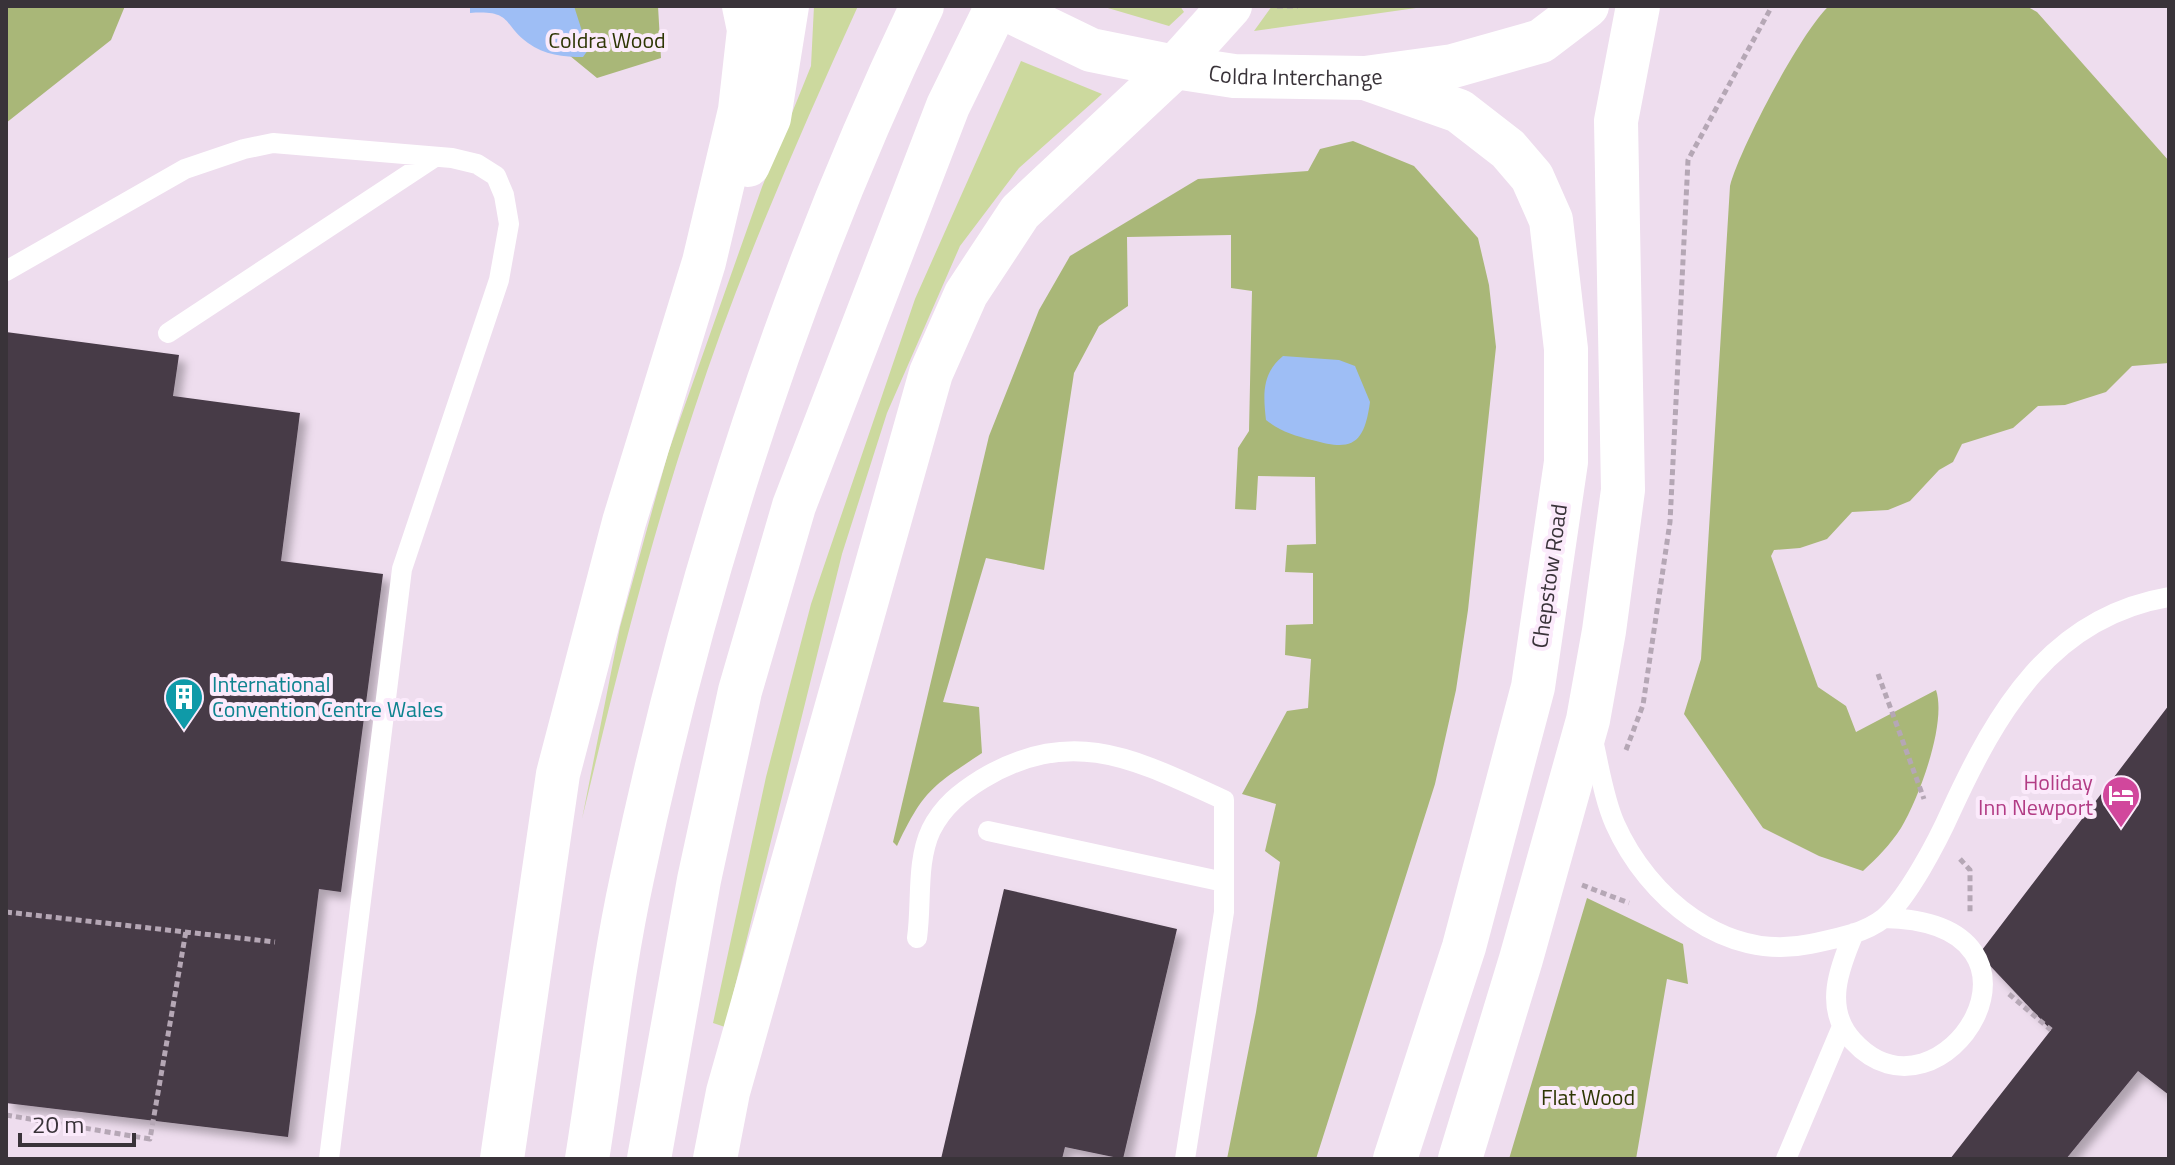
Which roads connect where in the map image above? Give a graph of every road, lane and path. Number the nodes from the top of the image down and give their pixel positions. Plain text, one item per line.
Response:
1 (744, 6) edge
2 (787, 6) edge
3 (922, 6) edge
4 (998, 6) edge
5 (1230, 6) edge
6 (1277, 6) edge
7 (1298, 6) edge
8 (1587, 6) edge
9 (1638, 6) edge
10 (1772, 6) edge
11 (1175, 67) junction
12 (1365, 78) junction
13 (435, 157) junction
14 (704, 262) junction
15 (6, 271) edge
16 (168, 333) dead end
17 (2169, 597) edge
18 (1588, 720) junction
19 (1608, 799) junction
20 (809, 801) junction
21 (988, 831) dead end
22 (1224, 882) junction
23 (6, 912) edge
24 (1884, 918) junction
25 (186, 931) junction
26 (1854, 933) junction
27 (917, 938) dead end
28 (275, 942) dead end
29 (1982, 971) junction
30 (1841, 1029) junction
31 (2051, 1030) dead end
32 (6, 1115) edge
33 (329, 1159) edge
34 (502, 1159) edge
35 (587, 1159) edge
36 (649, 1159) edge
37 (715, 1159) edge
38 (743, 1159) edge
39 (1185, 1159) edge
40 (1395, 1159) edge
41 (1460, 1159) edge
42 (1786, 1159) edge

1 - 14 main road
2 - 14 main road
3 - 35 main road
4 - 11 main road, Coldra Interchange
4 - 36 main road
5 - 11 main road
6 - 7 path
8 - 12 main road, Coldra Interchange
9 - 18 main road
10 - 19 path
11 - 12 main road, Coldra Interchange
11 - 20 main road
12 - 40 main road, Chepstow Road
13 - 15 lane
13 - 16 lane
13 - 33 lane
14 - 34 main road
17 - 24 lane
18 - 19 lane
18 - 41 main road
19 - 26 lane
20 - 37 main road
20 - 38 main road
21 - 22 lane
22 - 27 lane
22 - 39 lane
23 - 25 path
24 - 26 lane
24 - 29 lane
25 - 28 path
25 - 32 path
26 - 30 lane
29 - 30 lane
29 - 31 path
30 - 42 lane

